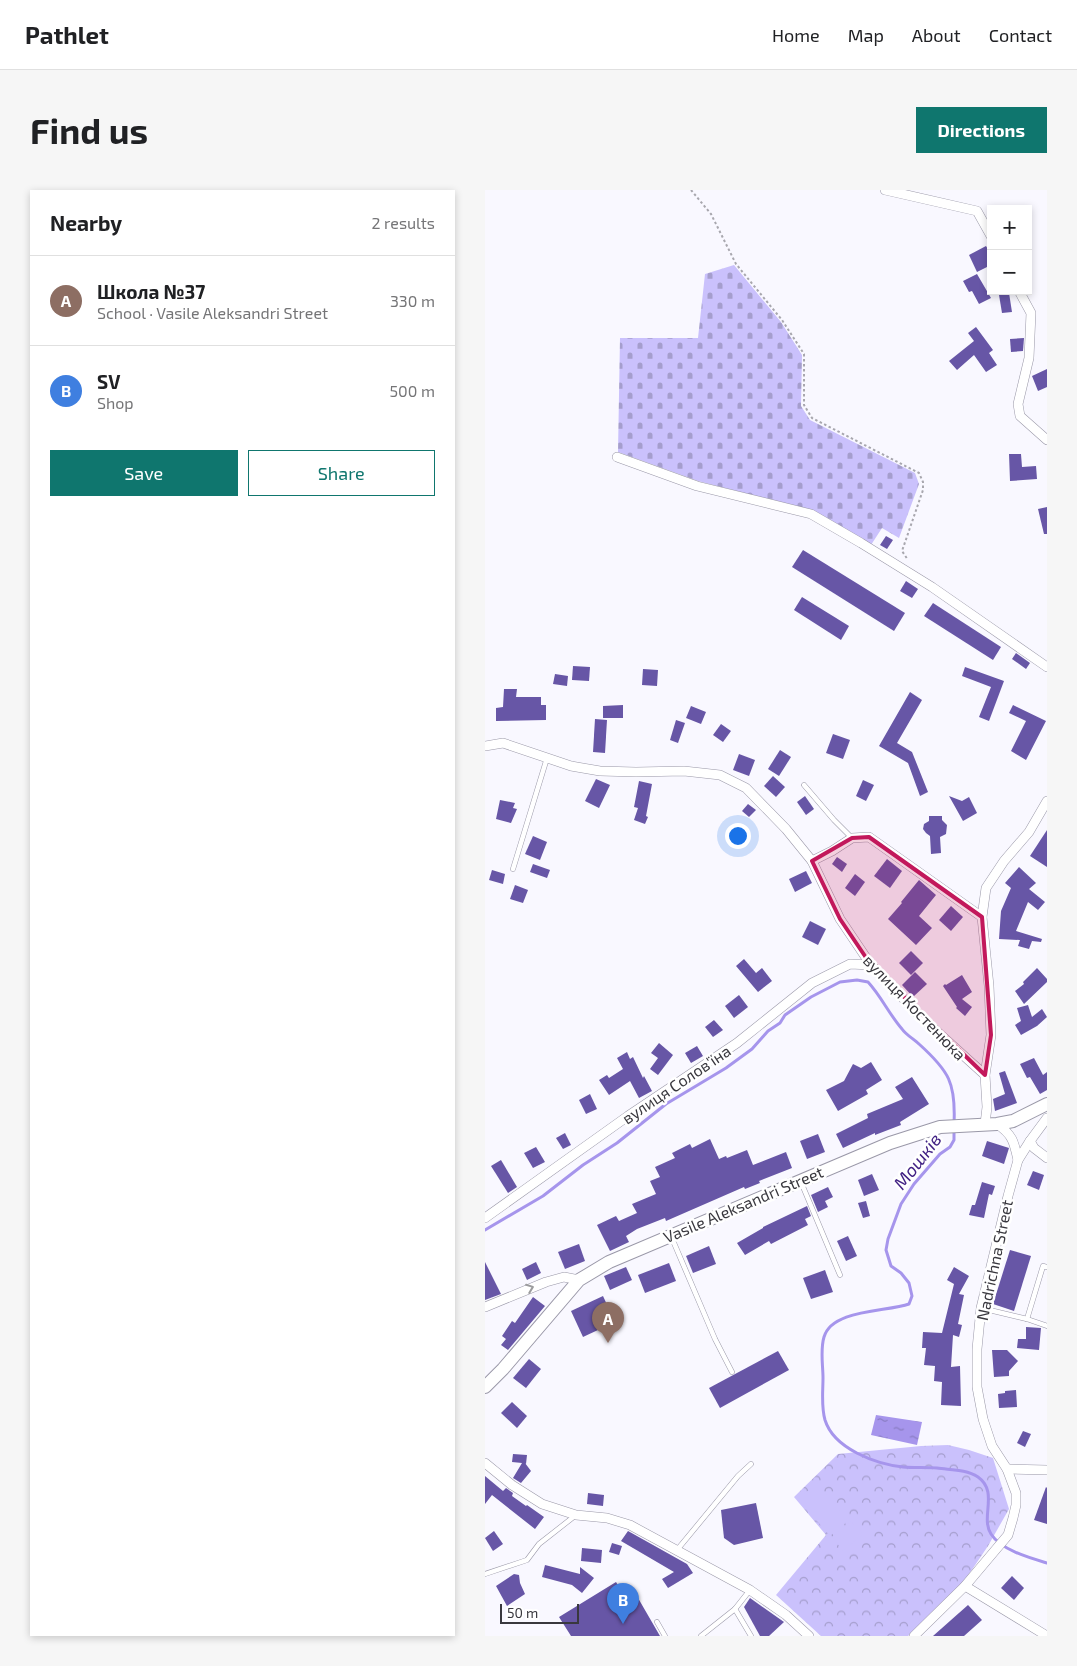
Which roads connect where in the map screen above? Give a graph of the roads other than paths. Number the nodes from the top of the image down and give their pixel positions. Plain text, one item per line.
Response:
1 (885, 190) edge
2 (987, 229) edge
3 (1021, 295) edge
4 (1047, 440) edge
5 (617, 457) dead end
6 (1047, 667) edge
7 (485, 746) edge
8 (547, 758) junction
9 (804, 785) dead end
10 (1047, 801) edge
11 (852, 838) junction
12 (812, 861) junction
13 (513, 869) dead end
14 (982, 917) junction
15 (871, 965) junction
16 (985, 1074) junction
17 (1047, 1104) edge
18 (1047, 1118) edge
19 (991, 1124) junction
20 (1030, 1141) junction
21 (1047, 1158) edge
22 (1018, 1160) junction
23 (800, 1181) junction
24 (485, 1218) edge
25 (670, 1235) junction
26 (1047, 1267) edge
27 (840, 1275) dead end
28 (579, 1280) junction
29 (485, 1308) edge
30 (981, 1308) junction
31 (1027, 1319) junction
32 (1047, 1326) edge
33 (732, 1372) dead end
34 (485, 1387) edge
35 (485, 1463) edge
36 (751, 1464) dead end
37 (1007, 1469) junction
38 (1047, 1470) edge
39 (576, 1515) junction
40 (677, 1550) junction
41 (485, 1574) edge
42 (965, 1586) junction
43 (750, 1590) junction
44 (735, 1609) junction
45 (657, 1622) dead end
46 (665, 1636) edge
47 (701, 1636) edge
48 (751, 1636) edge
49 (809, 1636) edge
50 (913, 1636) edge
51 (1047, 1636) edge

1 - 2 street
3 - 4 street
5 - 6 street
7 - 8 street, вулиця Костенюка
8 - 12 street, вулиця Костенюка
8 - 13 lane
9 - 11 lane
10 - 14 street
11 - 12 street
11 - 14 street
12 - 15 street, вулиця Костенюка
14 - 16 street
15 - 16 street, вулиця Костенюка
15 - 24 street, вулиця Солов'їна
16 - 19 street
17 - 19 main road, Vasile Aleksandri Street
18 - 20 street, Nadrichna Street
19 - 22 street
19 - 23 main road, Vasile Aleksandri Street
20 - 21 street
20 - 22 street, Nadrichna Street
22 - 30 street, Nadrichna Street
23 - 25 main road, Vasile Aleksandri Street
23 - 27 lane
25 - 28 main road, Vasile Aleksandri Street
25 - 33 lane
26 - 31 lane
29 -> 28 street
28 - 34 main road, Vasile Aleksandri Street
30 - 31 lane
30 - 37 street, Nadrichna Street
31 - 32 lane
35 - 39 street
36 - 40 lane
37 - 38 street
37 - 42 street, Nadrichna Street
39 - 40 street
39 - 41 lane
40 - 43 street
42 - 50 street, Nadrichna Street
42 - 51 street
43 - 44 lane
43 - 49 street
44 - 47 lane
44 - 48 lane
45 - 46 lane

